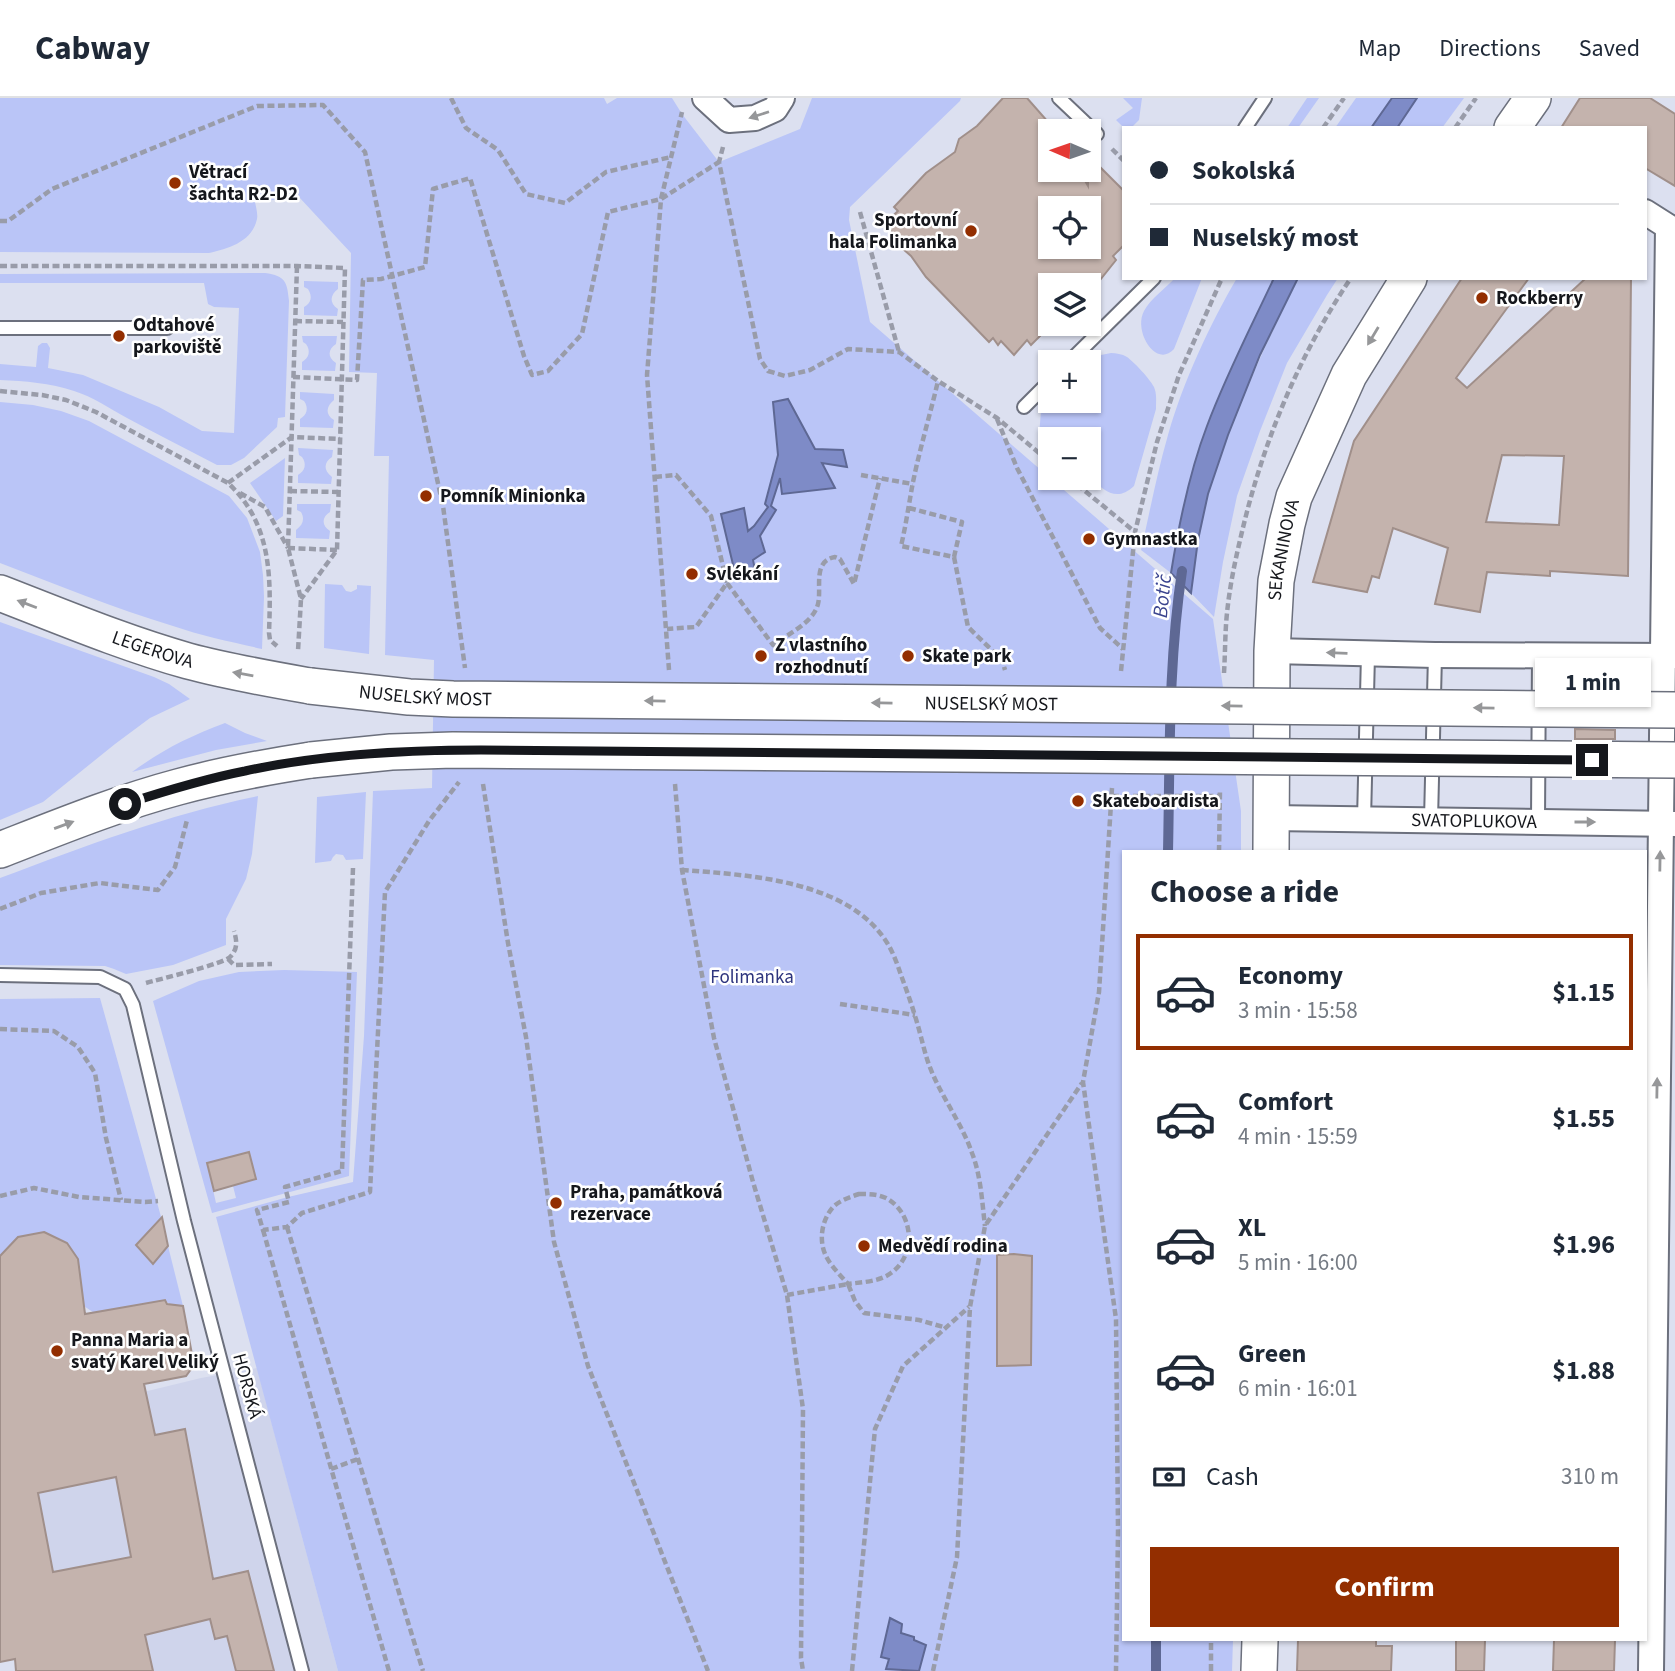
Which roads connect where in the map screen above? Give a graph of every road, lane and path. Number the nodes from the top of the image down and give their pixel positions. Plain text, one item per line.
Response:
1 (261, 98) edge
2 (451, 98) edge
3 (782, 98) edge
4 (1059, 98) edge
5 (1265, 98) edge
6 (1344, 98) edge
7 (1476, 98) edge
8 (1533, 98) edge
9 (694, 102) edge
10 (257, 106) junction
11 (1081, 119) edge
12 (729, 120) junction
13 (1246, 126) edge
14 (1325, 126) edge
15 (1456, 126) edge
16 (1514, 126) edge
17 (671, 157) junction
18 (719, 162) junction
19 (662, 199) junction
20 (860, 212) dead end
21 (1647, 213) edge
22 (0, 221) edge
23 (1672, 229) edge
24 (0, 266) edge
25 (297, 266) junction
26 (392, 276) junction
27 (1152, 280) edge
28 (1408, 280) edge
29 (295, 321) junction
30 (343, 322) junction
31 (0, 328) edge
32 (167, 328) dead end
33 (1081, 350) edge
34 (899, 352) junction
35 (293, 377) junction
36 (342, 379) junction
37 (938, 381) junction
38 (0, 391) edge
39 (1038, 393) edge
40 (1024, 407) dead end
41 (997, 418) junction
42 (292, 437) junction
43 (340, 439) junction
44 (1038, 452) edge
45 (861, 475) dead end
46 (655, 477) junction
47 (880, 478) junction
48 (228, 483) junction
49 (913, 484) junction
50 (1084, 490) edge
51 (290, 491) junction
52 (237, 492) junction
53 (338, 492) junction
54 (909, 508) junction
55 (1135, 532) dead end
56 (289, 548) junction
57 (337, 550) junction
58 (727, 583) junction
59 (0, 593) edge
60 (301, 600) junction
61 (459, 628) dead end
62 (667, 629) junction
63 (280, 648) dead end
64 (1123, 649) dead end
65 (289, 650) dead end
66 (298, 651) junction
67 (1272, 651) junction
68 (1368, 654) junction
69 (1434, 655) junction
70 (1539, 655) junction
71 (1669, 656) edge
72 (310, 670) junction
73 (670, 681) dead end
74 (1675, 710) edge
75 (1675, 760) edge
76 (674, 773) dead end
77 (462, 778) dead end
78 (482, 783) dead end
79 (1112, 796) dead end
80 (1220, 796) dead end
81 (199, 817) dead end
82 (1272, 818) junction
83 (1364, 820) junction
84 (1431, 820) junction
85 (1538, 822) junction
86 (1668, 823) edge
87 (0, 850) edge
88 (1271, 850) edge
89 (353, 868) dead end
90 (682, 870) junction
91 (0, 909) edge
92 (234, 931) dead end
93 (228, 959) junction
94 (272, 964) dead end
95 (0, 975) edge
96 (125, 989) junction
97 (840, 1004) dead end
98 (915, 1015) junction
99 (0, 1028) edge
100 (0, 1196) edge
101 (178, 1198) junction
102 (121, 1200) junction
103 (985, 1226) junction
104 (287, 1227) junction
105 (263, 1230) junction
106 (848, 1284) junction
107 (787, 1295) junction
108 (970, 1307) junction
109 (947, 1328) junction
110 (358, 1459) junction
111 (331, 1469) junction
112 (1211, 1641) edge
113 (1260, 1641) edge
114 (302, 1671) edge
115 (389, 1671) edge
116 (424, 1671) edge
117 (708, 1671) edge
118 (803, 1671) edge
119 (852, 1671) edge
120 (933, 1671) edge
121 (1116, 1671) edge
122 (1211, 1671) edge
123 (1259, 1671) edge
124 (1651, 1671) edge

1 - 10 path
2 - 17 path
3 -> 12 street
4 - 11 lane
5 - 13 lane
6 - 14 path
7 - 15 path
8 - 16 main road
9 - 12 street
9 - 17 path
10 - 22 path
10 - 26 path
12 - 18 path
17 - 19 path
18 - 19 path
18 - 34 path
19 - 26 path
19 - 46 path
20 - 34 path
21 - 23 street
23 - 71 street
24 - 25 path
25 - 29 path
25 - 30 path
26 - 36 path
26 - 61 path
27 - 33 lane
28 -> 67 main road, SEKANINOVA
29 - 30 path
29 - 35 path
30 - 36 path
31 - 32 lane
34 - 37 path
35 - 36 path
35 - 42 path
36 - 43 path
37 - 41 path
37 - 49 path
38 - 48 path
39 - 40 lane
41 - 44 path
41 - 64 path
42 - 43 path
42 - 48 path
42 - 51 path
43 - 53 path
45 - 47 path
46 - 58 path
46 - 62 path
47 - 49 path
47 - 58 path
48 - 52 path
49 - 54 path
50 - 55 path
51 - 53 path
51 - 56 path
52 - 56 path
52 - 63 path
53 - 57 path
54 - 54 path
56 - 57 path
56 - 60 path
57 - 60 path
58 - 62 path
72 -> 59 main road, LEGEROVA
60 - 66 path
62 - 73 path
65 - 66 path
66 - 72 path
68 -> 67 street
67 - 82 main road, SEKANINOVA
68 - 69 street
68 - 83 lane
69 - 70 street
69 - 84 lane
70 - 71 street
70 - 85 lane
71 - 86 street
74 -> 72 main road, NUSELSKÝ MOST, bridge
87 -> 75 main road, bridge
76 - 90 path
77 - 104 path
78 - 117 path
79 - 80 path
81 - 91 path
82 - 83 street, SVATOPLUKOVA
82 - 88 main road, SEKANINOVA
83 - 84 street, SVATOPLUKOVA
84 - 85 street, SVATOPLUKOVA
85 -> 86 street, SVATOPLUKOVA
124 -> 86 street
89 - 105 path
90 - 98 path
90 - 107 path
92 - 93 path
93 - 94 path
93 - 96 path
95 - 96 lane
96 - 101 lane, HORSKÁ
97 - 98 path
98 - 103 path
99 - 102 path
100 - 102 path
101 - 102 path
101 - 114 lane, HORSKÁ
103 - 108 path
103 - 121 path
104 - 105 path
104 - 110 path
105 - 111 path
106 - 106 path
106 - 107 path
106 - 109 path
107 - 118 path
108 - 109 path
108 - 120 path
109 - 119 path
110 - 111 path
110 - 116 path
111 - 115 path
112 - 122 path
113 - 123 main road

